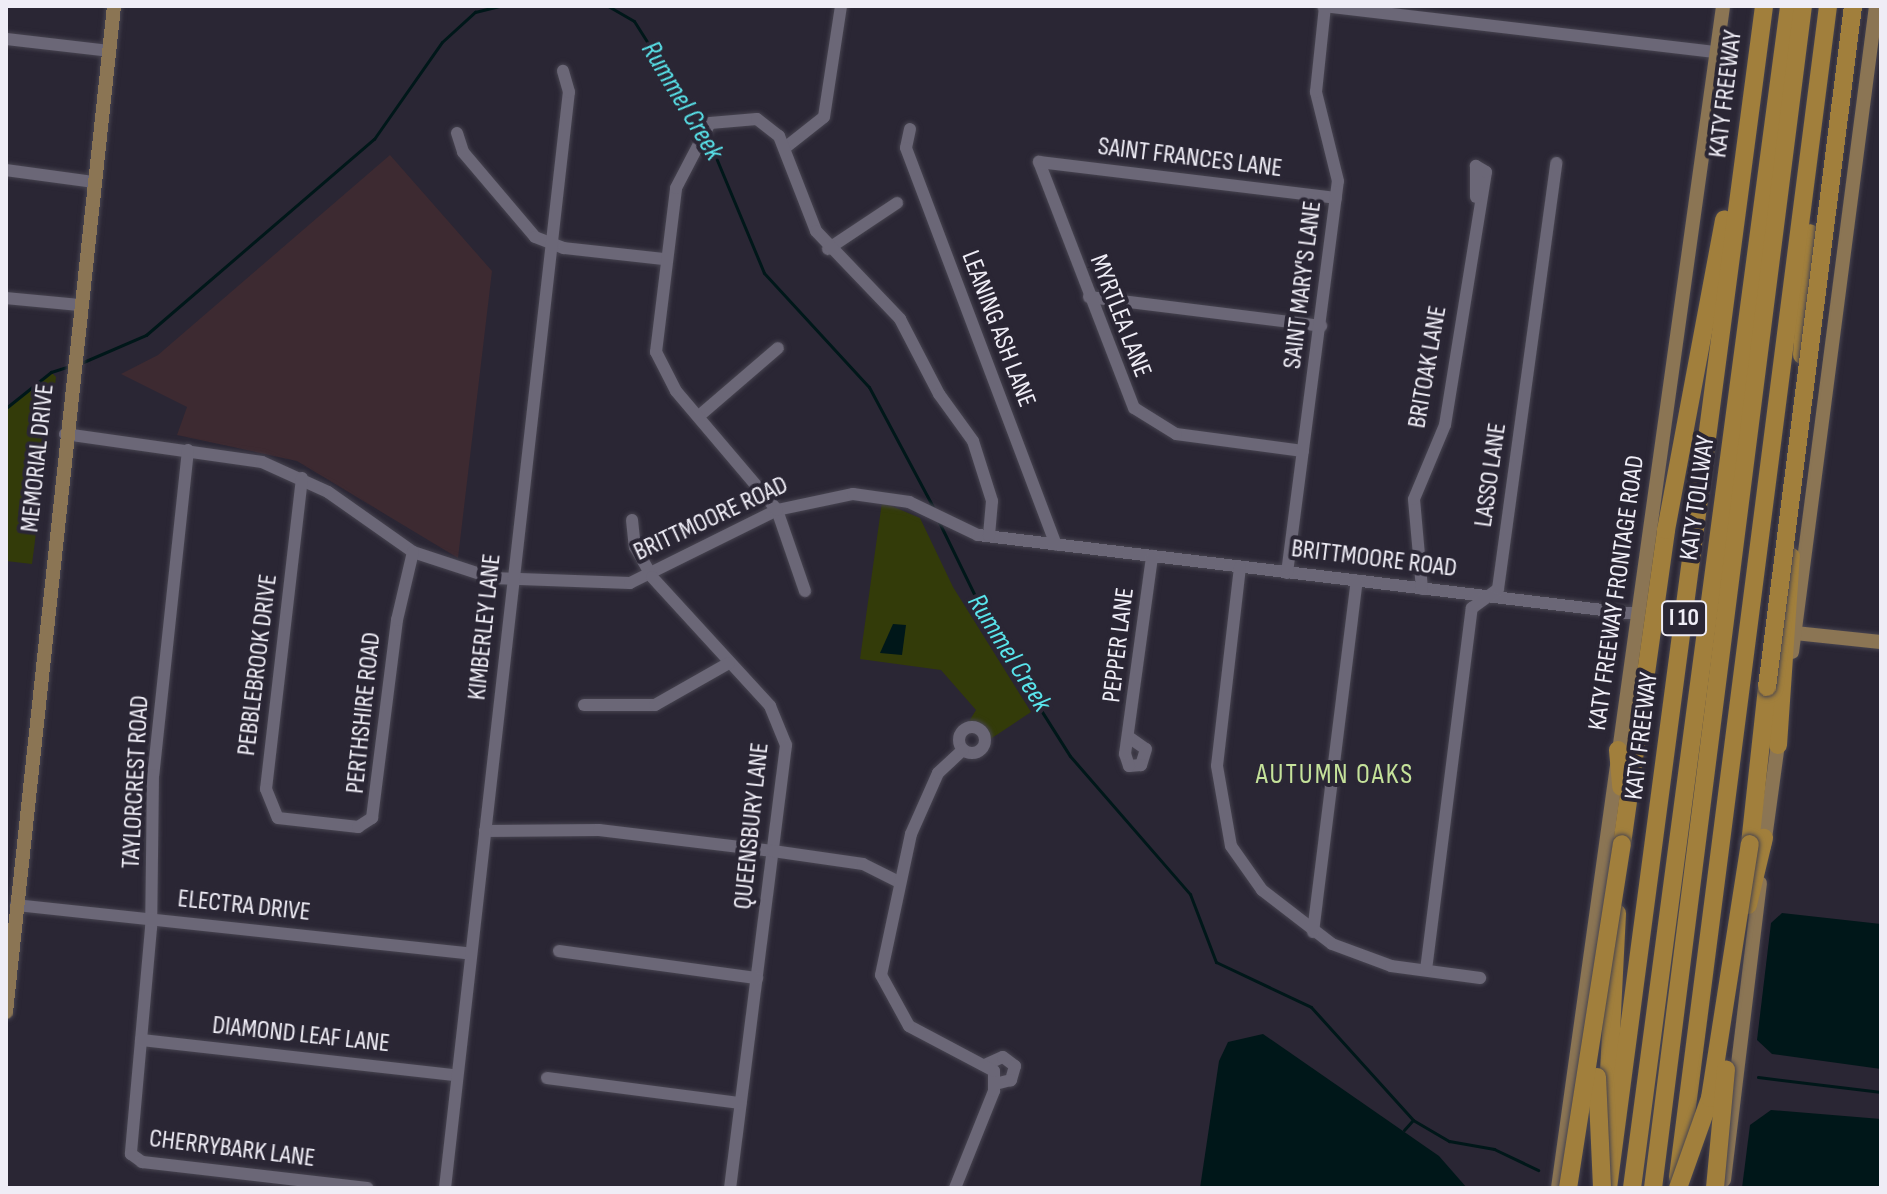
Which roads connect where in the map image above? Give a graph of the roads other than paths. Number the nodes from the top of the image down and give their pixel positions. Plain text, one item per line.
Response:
1 (114, 6) edge
2 (841, 6) edge
3 (1324, 6) edge
4 (1723, 6) edge
5 (1764, 6) edge
6 (1789, 6) edge
7 (1803, 6) edge
8 (1828, 6) edge
9 (1853, 6) edge
10 (1876, 6) edge
11 (6, 39) edge
12 (1758, 47) junction
13 (109, 51) junction
14 (1717, 52) junction
15 (1876, 62) edge
16 (1819, 70) junction
17 (563, 71) dead end
18 (910, 129) dead end
19 (457, 133) dead end
20 (786, 147) junction
21 (1039, 162) joint
22 (1556, 163) dead end
23 (6, 170) edge
24 (94, 182) junction
25 (1476, 197) dead end
26 (1336, 198) junction
27 (897, 203) dead end
28 (551, 246) junction
29 (828, 249) junction
30 (664, 259) junction
31 (1089, 297) junction
32 (6, 298) edge
33 (79, 305) junction
34 (1321, 326) junction
35 (778, 348) dead end
36 (699, 416) junction
37 (65, 434) junction
38 (188, 450) junction
39 (1303, 451) junction
40 (302, 478) junction
41 (777, 510) junction
42 (632, 520) dead end
43 (989, 536) junction
44 (1056, 545) junction
45 (413, 552) junction
46 (1152, 556) junction
47 (1240, 567) junction
48 (1287, 573) junction
49 (652, 577) junction
50 (512, 580) junction
51 (1357, 581) junction
52 (1422, 589) junction
53 (805, 591) dead end
54 (1484, 596) junction
55 (1636, 614) junction
56 (1795, 633) junction
57 (1881, 642) edge
58 (729, 663) junction
59 (584, 705) dead end
60 (1130, 738) dead end
61 (1778, 745) junction
62 (963, 750) dead end
63 (1618, 750) junction
64 (313, 823) joint
65 (485, 831) junction
66 (1757, 841) junction
67 (1622, 844) junction
68 (773, 851) junction
69 (899, 882) junction
70 (16, 905) junction
71 (150, 918) junction
72 (1313, 932) junction
73 (559, 951) dead end
74 (468, 953) junction
75 (1426, 970) junction
76 (757, 978) junction
77 (1480, 978) dead end
78 (6, 1012) edge
79 (141, 1040) junction
80 (987, 1064) junction
81 (455, 1075) junction
82 (547, 1078) dead end
83 (995, 1084) junction
84 (740, 1103) junction
85 (134, 1116) joint
86 (368, 1188) edge
87 (445, 1188) edge
88 (730, 1188) edge
89 (955, 1188) edge
90 (1558, 1188) edge
91 (1568, 1188) edge
92 (1605, 1188) edge
93 (1632, 1188) edge
94 (1653, 1188) edge
95 (1678, 1188) edge
96 (1715, 1188) edge
97 (1723, 1188) edge

1 - 13 main road, MEMORIAL DRIVE
2 - 20 street
3 - 14 street
3 - 26 street, SAINT MARY'S LANE
4 - 14 main road, KATY FREEWAY FRONTAGE ROAD
5 - 12 highway, KATY FREEWAY / I 10
6 - 93 highway, KATY TOLLWAY
7 - 94 highway, KATY TOLLWAY
8 - 16 highway, I 10
9 - 66 highway, bridge
10 - 15 main road
11 - 13 street
12 - 67 highway
12 - 92 highway, KATY FREEWAY / I 10
13 - 24 main road, MEMORIAL DRIVE
14 - 55 main road, KATY FREEWAY FRONTAGE ROAD
15 - 56 main road
16 - 61 highway
16 - 95 highway, I 10
17 - 28 street, KIMBERLEY LANE
18 - 44 street, LEANING ASH LANE
19 - 28 street
20 - 29 street
20 - 30 street
21 - 26 street, SAINT FRANCES LANE
21 - 31 street, MYRTLEA LANE
22 - 54 street, LASSO LANE
23 - 24 street
24 - 33 main road, MEMORIAL DRIVE
25 - 52 street, BRITOAK LANE
26 - 34 street, SAINT MARY'S LANE
27 - 29 street
28 - 30 street
28 - 50 street, KIMBERLEY LANE
29 - 43 street
30 - 36 street
31 - 34 street
31 - 39 street, MYRTLEA LANE
32 - 33 street
33 - 37 main road, MEMORIAL DRIVE
34 - 39 street, SAINT MARY'S LANE
35 - 36 street
36 - 41 street
37 - 38 street, BRITTMOORE ROAD
37 - 70 main road, MEMORIAL DRIVE
38 - 40 street, BRITTMOORE ROAD
38 - 71 street, TAYLORCREST ROAD
39 - 48 street, SAINT MARY'S LANE
40 - 45 street, BRITTMOORE ROAD
40 - 64 street, PEBBLEBROOK DRIVE
41 - 43 street, BRITTMOORE ROAD
41 - 49 street, BRITTMOORE ROAD
41 - 53 street
42 - 49 street, QUEENSBURY LANE
43 - 44 street, BRITTMOORE ROAD
44 - 46 street, BRITTMOORE ROAD
45 - 50 street, BRITTMOORE ROAD
45 - 64 street, PERTHSHIRE ROAD
46 - 47 street, BRITTMOORE ROAD
46 - 60 street, PEPPER LANE
47 - 48 street, BRITTMOORE ROAD
47 - 72 street
48 - 51 street, BRITTMOORE ROAD
49 - 50 street, BRITTMOORE ROAD
49 - 58 street, QUEENSBURY LANE
50 - 65 street, KIMBERLEY LANE
51 - 52 street, BRITTMOORE ROAD
51 - 72 street
52 - 54 street, BRITTMOORE ROAD
54 - 55 street, BRITTMOORE ROAD
54 - 75 street, LASSO LANE
55 - 63 main road, KATY FREEWAY FRONTAGE ROAD
56 - 57 main road
56 - 61 main road
58 - 59 street
58 - 68 street, QUEENSBURY LANE
61 - 66 main road
62 - 69 street
63 - 90 main road, KATY FREEWAY FRONTAGE ROAD
63 - 92 highway
65 - 68 street
65 - 74 street, KIMBERLEY LANE
66 - 95 highway, bridge
66 - 96 highway, bridge
66 - 97 main road
67 - 91 highway, bridge
67 - 92 highway, bridge
68 - 69 street
68 - 76 street, QUEENSBURY LANE
69 - 80 street
70 - 71 street, ELECTRA DRIVE
70 - 78 main road, MEMORIAL DRIVE
71 - 74 street, ELECTRA DRIVE
71 - 79 street, TAYLORCREST ROAD
72 - 75 street
73 - 76 street
74 - 81 street, KIMBERLEY LANE
75 - 77 street
76 - 84 street, QUEENSBURY LANE
79 - 81 street, DIAMOND LEAF LANE
79 - 85 street, TAYLORCREST ROAD
80 - 83 street
80 - 83 street
81 - 87 street, KIMBERLEY LANE
82 - 84 street
83 - 89 street
84 - 88 street, QUEENSBURY LANE
85 - 86 street, CHERRYBARK LANE

